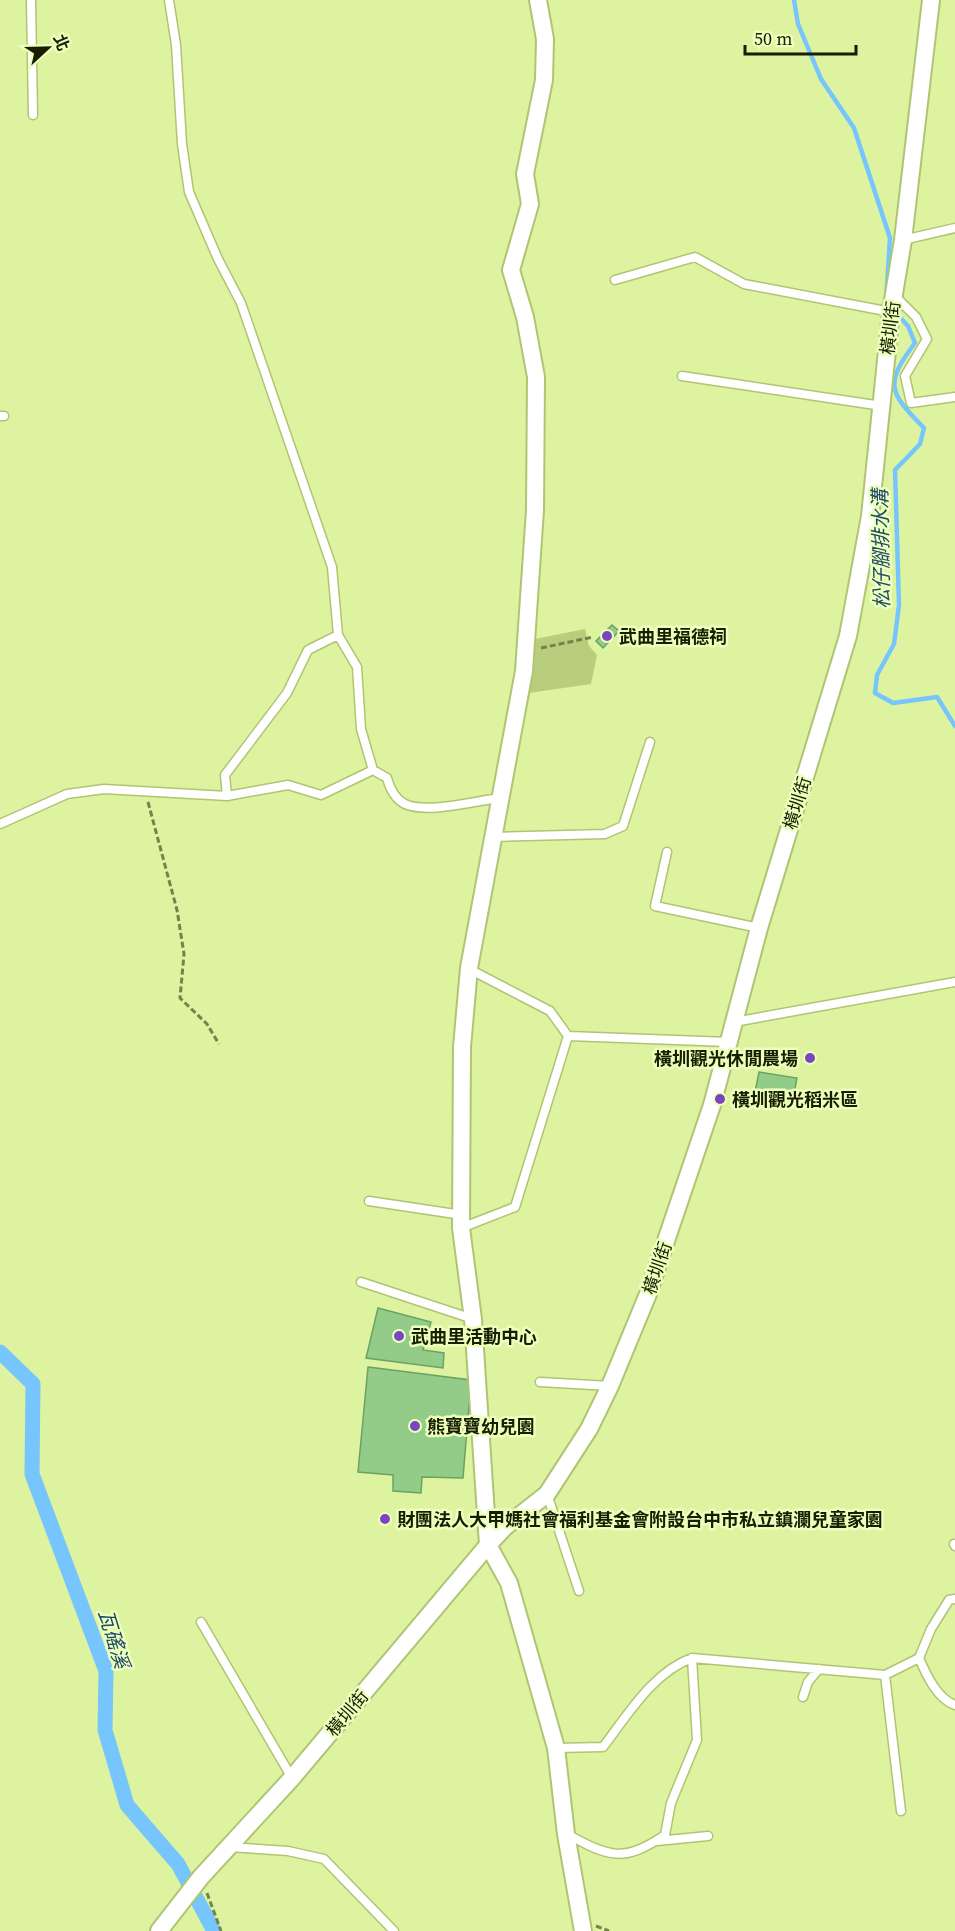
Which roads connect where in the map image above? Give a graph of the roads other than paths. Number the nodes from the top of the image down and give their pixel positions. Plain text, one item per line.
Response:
1 (31, 0) edge
2 (169, 0) edge
3 (538, 0) edge
4 (931, 0) edge
5 (33, 115) dead end
6 (955, 228) edge
7 (903, 240) junction
8 (615, 280) dead end
9 (894, 295) junction
10 (891, 312) junction
11 (682, 376) dead end
12 (955, 397) edge
13 (882, 406) junction
14 (338, 635) junction
15 (650, 742) dead end
16 (374, 770) junction
17 (227, 796) junction
18 (500, 798) junction
19 (0, 824) edge
20 (493, 837) junction
21 (667, 852) dead end
22 (759, 928) junction
23 (468, 968) junction
24 (955, 982) edge
25 (734, 1022) junction
26 (568, 1036) junction
27 (729, 1042) junction
28 (369, 1202) dead end
29 (461, 1222) junction
30 (361, 1282) dead end
31 (473, 1319) junction
32 (540, 1382) dead end
33 (610, 1386) junction
34 (547, 1494) junction
35 (488, 1545) junction
36 (579, 1591) dead end
37 (955, 1599) edge
38 (201, 1622) dead end
39 (692, 1658) junction
40 (919, 1658) junction
41 (819, 1669) junction
42 (885, 1675) junction
43 (803, 1697) dead end
44 (955, 1705) edge
45 (556, 1748) junction
46 (292, 1778) junction
47 (901, 1811) dead end
48 (566, 1834) junction
49 (708, 1836) dead end
50 (657, 1841) junction
51 (229, 1847) junction
52 (159, 1931) edge
53 (394, 1931) edge
54 (583, 1931) edge

1 - 5 lane
2 - 14 lane
3 - 18 street
4 - 7 street, 橫圳街
6 - 7 lane
7 - 9 street, 橫圳街
8 - 10 lane
9 - 10 street, 橫圳街
9 - 12 lane
10 - 13 street, 橫圳街
11 - 13 lane
13 - 22 street, 橫圳街
14 - 16 lane
14 - 17 lane
15 - 20 lane
16 - 17 lane
16 - 18 lane
17 - 19 lane
18 - 20 street
20 - 23 street
21 - 22 lane
22 - 25 street, 橫圳街
23 - 26 lane
23 - 29 street
24 - 25 lane
25 - 27 street, 橫圳街
26 - 27 lane
26 - 29 lane
27 - 33 street, 橫圳街
28 - 29 lane
29 - 31 street
30 - 31 lane
31 - 35 street
32 - 33 lane
33 - 34 street, 橫圳街
34 - 35 street, 橫圳街
34 - 36 lane
35 - 45 street
35 - 46 street, 橫圳街
37 - 40 lane
38 - 46 lane
39 - 41 lane
39 - 45 lane
39 - 50 lane
40 - 42 lane
40 - 44 lane
41 - 42 lane
41 - 43 lane
42 - 47 lane
45 - 48 street
46 - 51 street, 橫圳街
48 - 50 lane
48 - 54 street
49 - 50 lane
51 - 52 street, 橫圳街
51 - 53 lane

